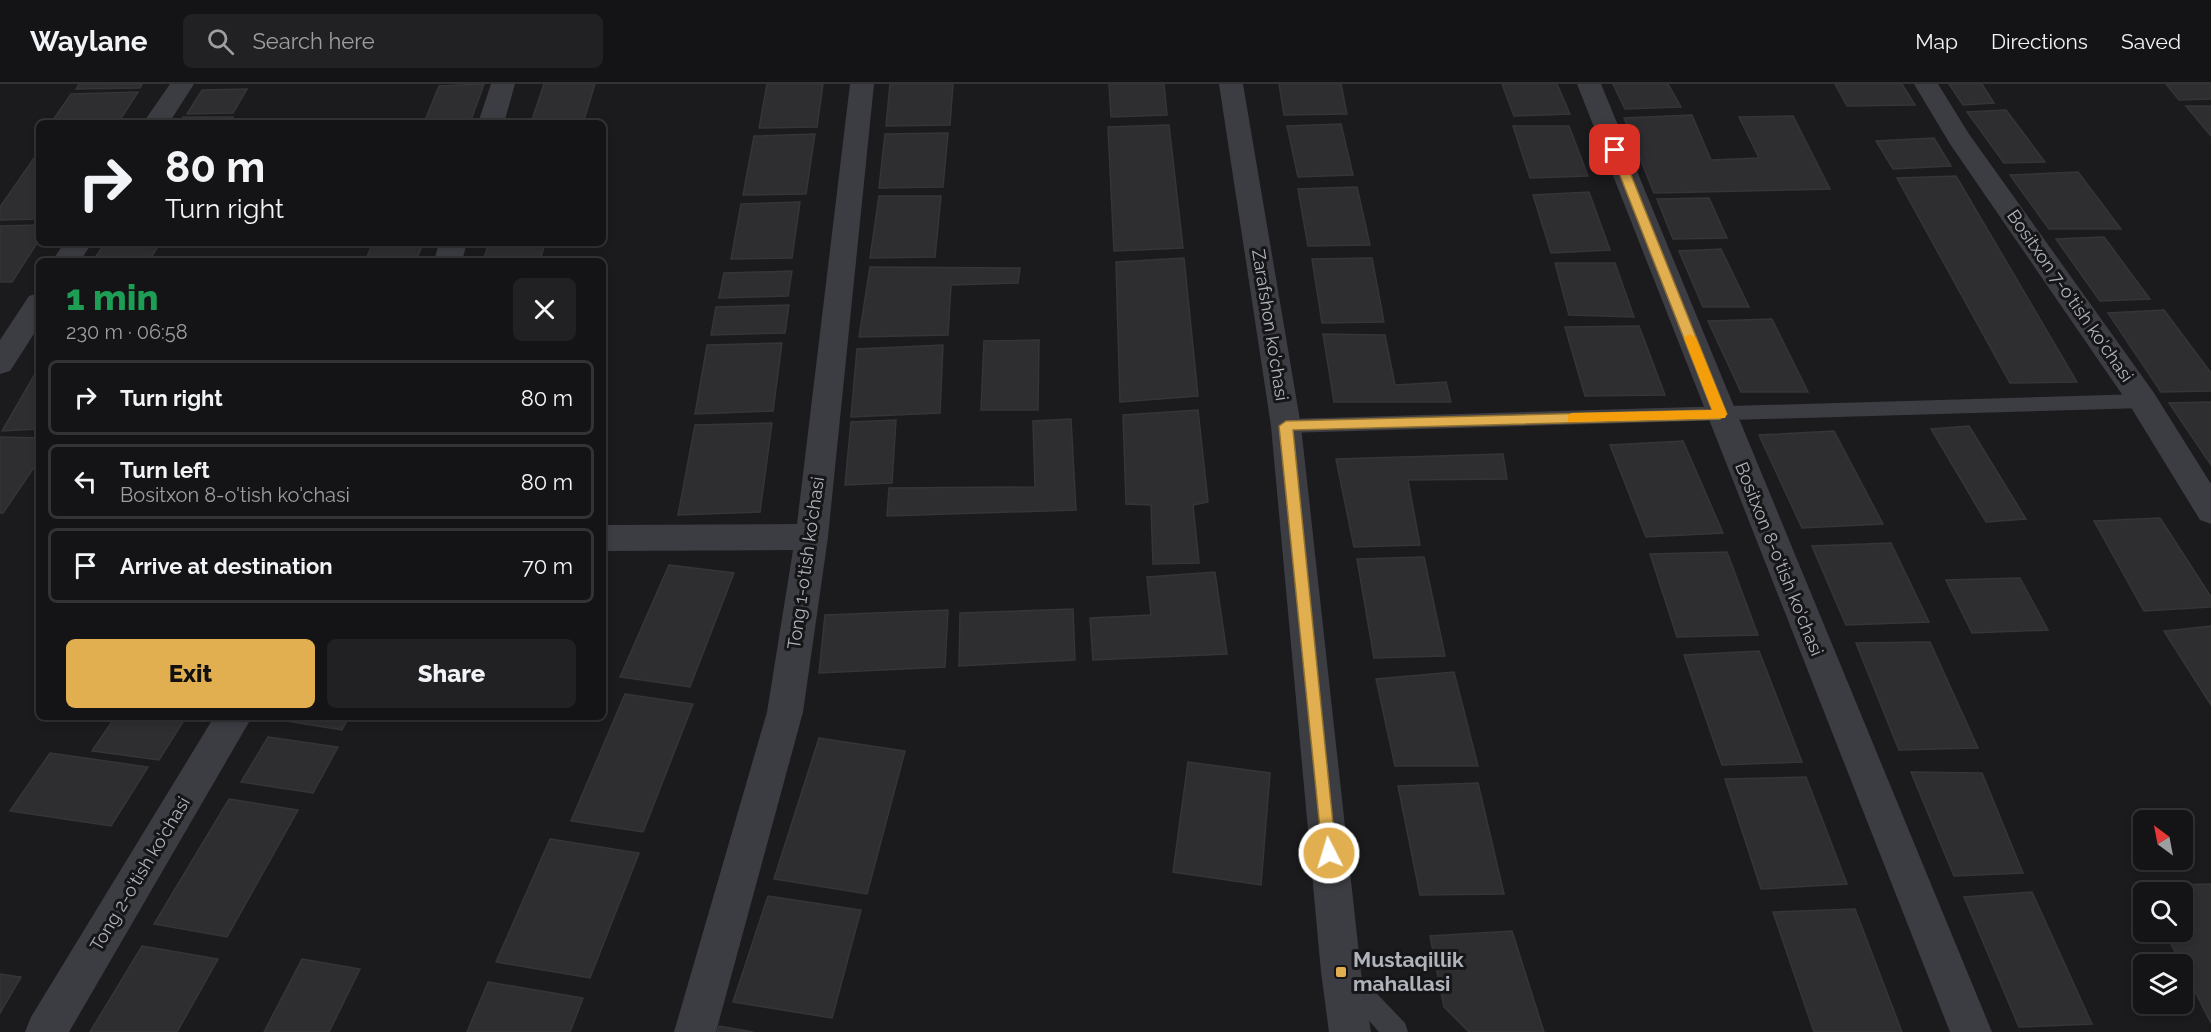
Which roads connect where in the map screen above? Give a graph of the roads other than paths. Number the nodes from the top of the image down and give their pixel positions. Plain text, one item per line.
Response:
1 (182, 84) edge
2 (503, 84) edge
3 (862, 84) edge
4 (1231, 84) edge
5 (1589, 84) edge
6 (1926, 84) edge
7 (158, 120) edge
8 (492, 120) edge
9 (36, 308) edge
10 (0, 363) edge
11 (2143, 401) junction
12 (1720, 414) junction
13 (1286, 426) junction
14 (2211, 511) edge
15 (812, 537) junction
16 (606, 538) edge
17 (232, 720) edge
18 (1341, 972) junction
19 (46, 1032) edge
20 (695, 1032) edge
21 (1350, 1032) edge
22 (1396, 1032) edge
23 (1971, 1032) edge

1 - 7 street
2 - 8 street
3 - 15 street, Tong 1-o'tish ko'chasi
4 - 13 street, Zarafshon ko'chasi
5 - 12 street, Bositxon 8-o'tish ko'chasi
6 - 11 street, Bositxon 7-o'tish ko'chasi
9 - 10 street
11 - 12 lane
11 - 14 street, Bositxon 7-o'tish ko'chasi
12 - 13 lane
12 - 23 street, Bositxon 8-o'tish ko'chasi
13 - 18 street, Zarafshon ko'chasi
15 - 16 street
15 - 20 street, Tong 1-o'tish ko'chasi
17 - 19 street, Tong 2-o'tish ko'chasi
18 - 21 street, Zarafshon ko'chasi
18 - 22 lane

